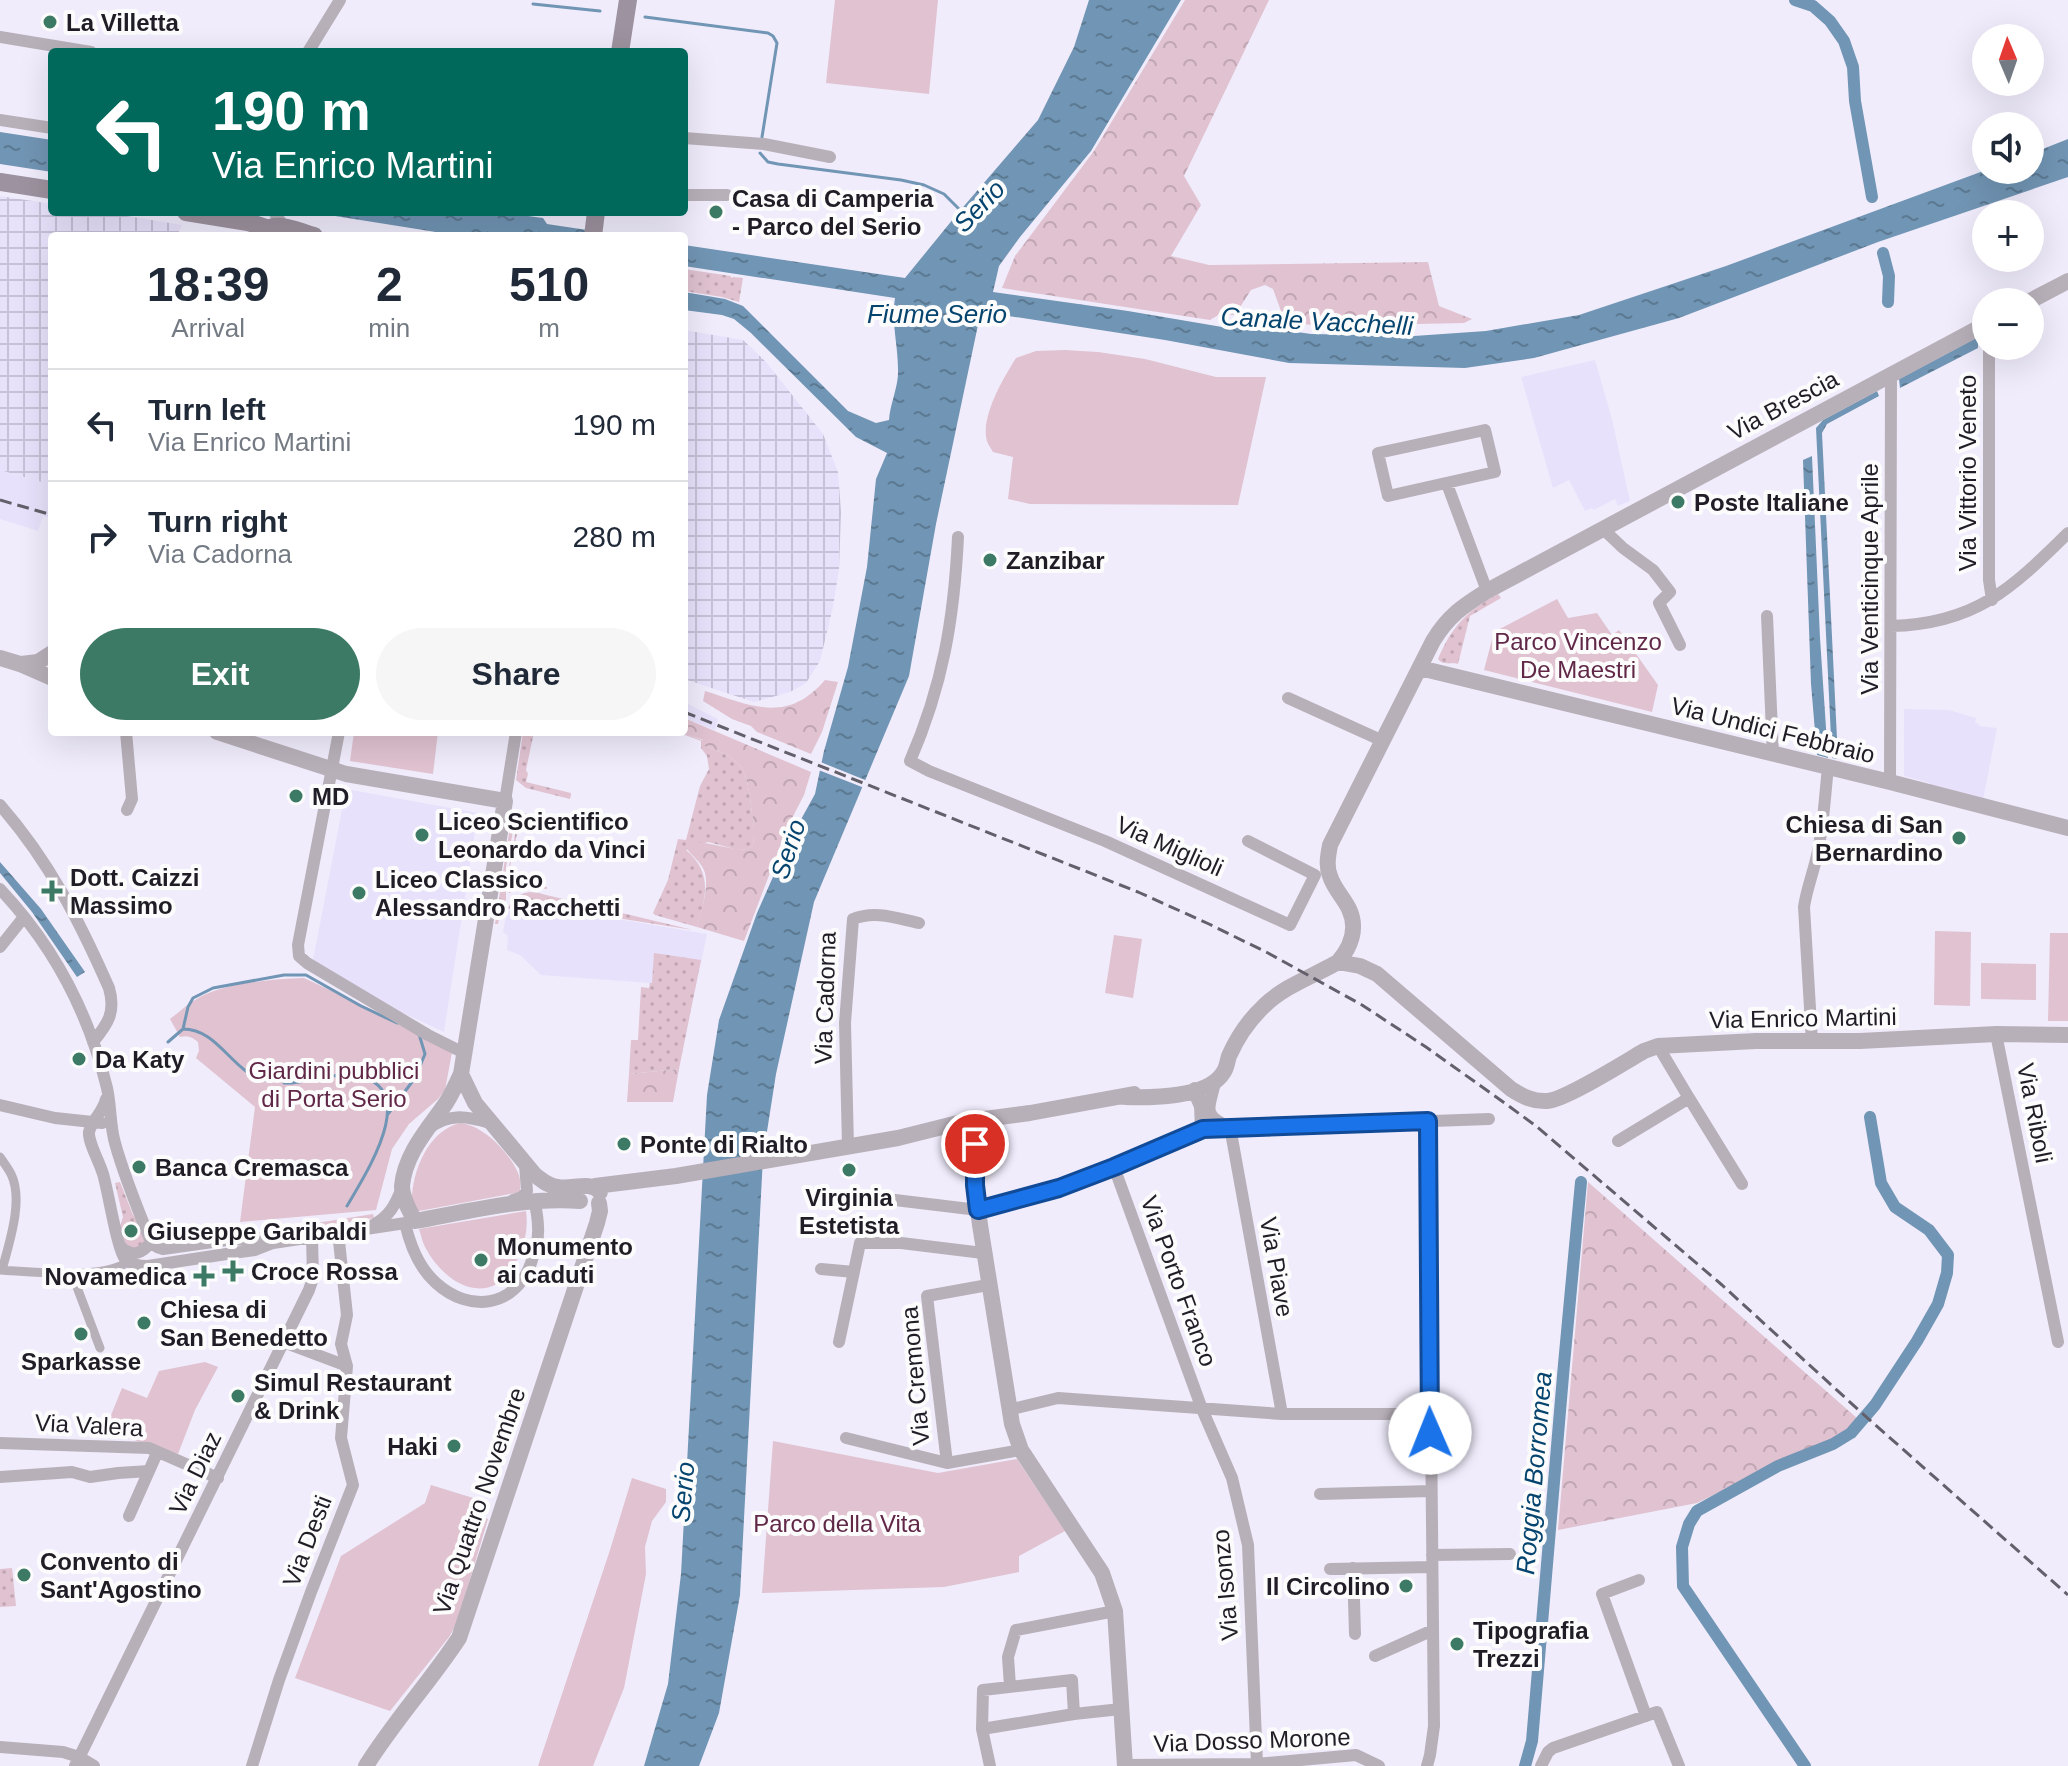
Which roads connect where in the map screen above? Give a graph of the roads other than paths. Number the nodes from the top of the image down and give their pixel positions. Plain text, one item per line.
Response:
1 (340, 0) edge
2 (628, 0) edge
3 (0, 37) edge
4 (53, 48) edge
5 (310, 48) edge
6 (621, 48) edge
7 (0, 120) edge
8 (48, 127) edge
9 (688, 138) edge
10 (830, 157) dead end
11 (0, 182) edge
12 (48, 189) edge
13 (688, 195) edge
14 (727, 195) dead end
15 (209, 216) edge
16 (272, 227) edge
17 (295, 232) edge
18 (2068, 281) edge
19 (2044, 294) edge
20 (1972, 332) edge
21 (1989, 360) edge
22 (1891, 375) junction
23 (1447, 484) junction
24 (1603, 529) junction
25 (2068, 533) edge
26 (958, 537) dead end
27 (1487, 591) junction
28 (1992, 600) junction
29 (1767, 616) dead end
30 (1891, 626) junction
31 (1680, 645) dead end
32 (48, 656) edge
33 (0, 658) edge
34 (20, 664) junction
35 (1420, 668) junction
36 (48, 676) edge
37 (1288, 698) dead end
38 (126, 736) edge
39 (229, 736) edge
40 (338, 736) edge
41 (515, 736) edge
42 (1383, 741) junction
43 (1773, 755) junction
44 (1828, 768) junction
45 (331, 770) junction
46 (1890, 782) junction
47 (505, 801) junction
48 (0, 805) edge
49 (127, 810) dead end
50 (2068, 828) edge
51 (1248, 841) dead end
52 (1322, 874) junction
53 (0, 889) edge
54 (24, 917) junction
55 (919, 923) dead end
56 (0, 947) edge
57 (1338, 962) junction
58 (1996, 1034) junction
59 (2068, 1035) edge
60 (93, 1042) junction
61 (1812, 1042) junction
62 (1658, 1046) junction
63 (464, 1053) junction
64 (1228, 1059) junction
65 (461, 1074) junction
66 (1215, 1082) junction
67 (107, 1090) junction
68 (1195, 1090) junction
69 (1125, 1097) junction
70 (1689, 1098) junction
71 (0, 1105) edge
72 (1489, 1119) dead end
73 (95, 1121) junction
74 (1428, 1121) junction
75 (490, 1123) junction
76 (1230, 1127) junction
77 (1203, 1129) junction
78 (967, 1130) junction
79 (424, 1132) junction
80 (1618, 1141) dead end
81 (114, 1142) junction
82 (848, 1146) junction
83 (0, 1157) edge
84 (525, 1164) junction
85 (1114, 1167) junction
86 (1742, 1184) dead end
87 (402, 1188) junction
88 (532, 1194) junction
89 (591, 1197) junction
90 (895, 1200) dead end
91 (978, 1210) junction
92 (410, 1222) junction
93 (359, 1229) junction
94 (338, 1232) junction
95 (312, 1237) junction
96 (151, 1242) junction
97 (119, 1245) junction
98 (237, 1248) junction
99 (983, 1253) junction
100 (128, 1262) junction
101 (821, 1269) dead end
102 (1, 1270) edge
103 (854, 1272) junction
104 (72, 1274) junction
105 (988, 1285) junction
106 (283, 1342) junction
107 (839, 1342) dead end
108 (2058, 1342) dead end
109 (100, 1348) dead end
110 (347, 1366) junction
111 (1202, 1409) junction
112 (1008, 1410) junction
113 (1282, 1414) junction
114 (1430, 1414) junction
115 (846, 1438) dead end
116 (0, 1443) edge
117 (1021, 1450) junction
118 (157, 1453) junction
119 (947, 1463) junction
120 (149, 1471) junction
121 (0, 1477) edge
122 (218, 1478) junction
123 (1431, 1491) junction
124 (1320, 1494) dead end
125 (129, 1516) dead end
126 (1510, 1554) dead end
127 (1432, 1561) junction
128 (1353, 1568) junction
129 (1330, 1569) dead end
130 (1639, 1580) dead end
131 (1115, 1611) junction
132 (1433, 1630) junction
133 (1355, 1634) dead end
134 (1375, 1656) dead end
135 (1010, 1686) junction
136 (1121, 1709) junction
137 (1074, 1714) junction
138 (1646, 1716) junction
139 (982, 1729) junction
140 (0, 1747) edge
141 (77, 1762) edge
142 (1257, 1764) junction
143 (94, 1766) edge
144 (252, 1766) edge
145 (366, 1766) edge
146 (990, 1766) edge
147 (1125, 1766) edge
148 (1379, 1766) edge
149 (1427, 1766) edge
150 (1541, 1766) edge
151 (1679, 1766) edge

1 - 5 street
2 - 6 main road
3 - 4 street
7 - 8 street
9 - 10 street
11 - 12 main road
13 - 14 street
15 - 16 main road
16 - 17 main road
18 - 19 street
20 - 22 street, Via Brescia
21 - 28 street, Via Vittorio Veneto
22 - 24 street, Via Brescia
22 - 30 street, Via Venticinque Aprile
23 - 23 street
23 - 27 street
24 - 27 street, Via Brescia
24 - 31 street
25 - 28 street, Via Vittorio Veneto
26 - 52 street, Via Miglioli
27 - 35 street, Via Brescia
28 - 30 street, Via Vittorio Veneto
29 - 43 street
30 - 46 street, Via Venticinque Aprile
32 - 34 street
33 - 34 street
34 - 36 street
35 - 42 street, Via Brescia
35 - 43 street, Via Undici Febbraio
37 - 42 street
38 - 49 street
39 - 45 street
40 - 45 street
41 - 47 street
42 - 52 street, Via Brescia
43 - 44 street, Via Undici Febbraio
44 - 46 street, Via Undici Febbraio
44 - 61 street
45 - 47 street
45 - 63 street
46 - 50 street, Via Undici Febbraio
47 - 63 street
48 - 60 street
51 - 52 street, Via Miglioli
52 - 57 street
53 - 54 street
54 - 56 street
54 - 60 street
55 - 82 street, Via Cadorna
57 - 62 street, Via Enrico Martini
57 - 64 street
58 - 59 street, Via Enrico Martini
58 - 61 street, Via Enrico Martini
58 - 108 street, Via Riboli
60 - 67 street
61 - 62 street, Via Enrico Martini
62 - 70 street
63 - 65 street
64 - 66 street
64 - 69 street
65 - 75 street
65 - 79 street
66 - 68 street
66 - 76 street
67 - 73 street
67 - 81 street
68 - 69 street
68 - 77 street
69 - 78 street
70 - 80 street
70 - 86 street
71 - 73 street
72 - 74 street
73 - 81 street
73 - 97 street
74 - 76 street
74 - 114 street
75 - 79 street
75 - 84 street
76 - 77 street
76 - 113 street, Via Piave
77 - 85 street
78 - 82 street
78 - 91 street
79 - 87 street
81 - 96 street
82 - 89 street
83 - 102 street
84 - 88 street
84 - 89 street
85 - 91 street
85 - 111 street, Via Porto Franco
87 - 92 street
87 - 93 street
88 - 89 street
88 - 92 street
88 - 92 street
89 - 145 street, Via Quattro Novembre
90 - 91 street
91 - 99 street
92 - 93 street
93 - 94 street
94 - 95 street
94 - 110 street, Via Desti
95 - 98 street
95 - 106 street, Via Diaz
96 - 97 street
96 - 98 street
97 - 100 street
98 - 100 street
99 - 103 street
99 - 105 street
100 - 104 street
101 - 103 street
102 - 104 street
103 - 107 street
104 - 109 street
105 - 112 street
105 - 119 street, Via Cremona
106 - 110 street
106 - 122 street, Via Diaz
110 - 144 street, Via Desti
111 - 112 street
111 - 113 street
111 - 142 street, Via Isonzo
112 - 117 street
113 - 114 street
114 - 123 street
115 - 119 street, Via Cremona
116 - 118 street, Via Valera
117 - 119 street, Via Cremona
117 - 131 street
118 - 120 street
118 - 122 street, Via Valera
120 - 121 street
120 - 125 street
122 - 141 street, Via Diaz
123 - 124 street
123 - 127 street
126 - 127 street
127 - 128 street
127 - 132 street
128 - 129 street
128 - 133 street
130 - 138 street
131 - 135 street
131 - 136 street
132 - 134 street
132 - 149 street
135 - 137 street
135 - 139 street
136 - 137 street
136 - 147 street
137 - 139 street
138 - 150 street
138 - 151 street
139 - 146 street
140 - 141 street
141 - 143 street
142 - 147 street, Via Dosso Morone
142 - 148 street, Via Dosso Morone

